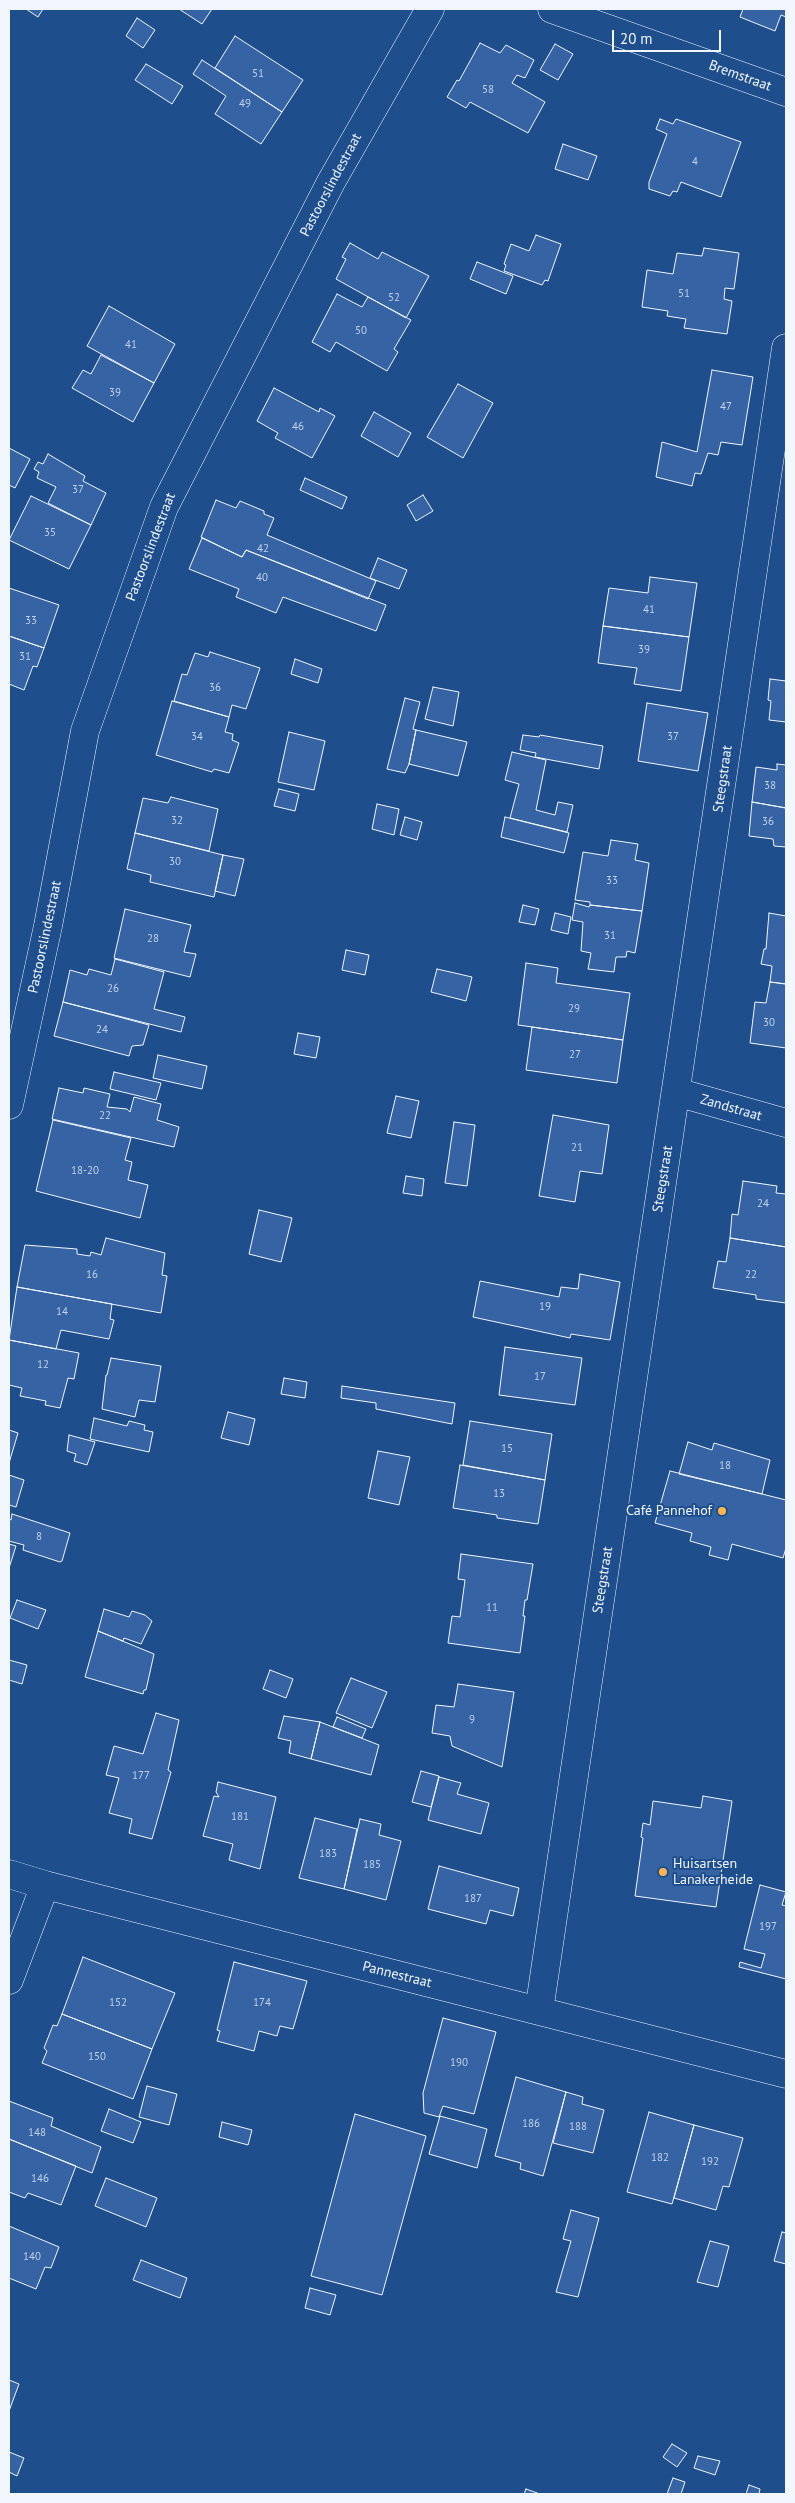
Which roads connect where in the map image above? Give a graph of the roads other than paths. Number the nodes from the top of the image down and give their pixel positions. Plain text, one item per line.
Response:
1 (430, 9) edge
2 (552, 9) edge
3 (786, 92) edge
4 (786, 348) edge
5 (676, 1092) junction
6 (9, 1105) edge
7 (786, 1123) edge
8 (9, 1874) edge
9 (45, 1886) junction
10 (9, 1980) edge
11 (539, 2011) junction
12 (786, 2074) edge

1 - 6 street, Pastoorslindestraat
2 - 3 street, Bremstraat
4 - 5 street, Steegstraat
5 - 7 street, Zandstraat
5 - 11 street, Steegstraat
8 - 9 street, Pannestraat
9 - 10 street
9 - 11 street, Pannestraat
11 - 12 street, Pannestraat

